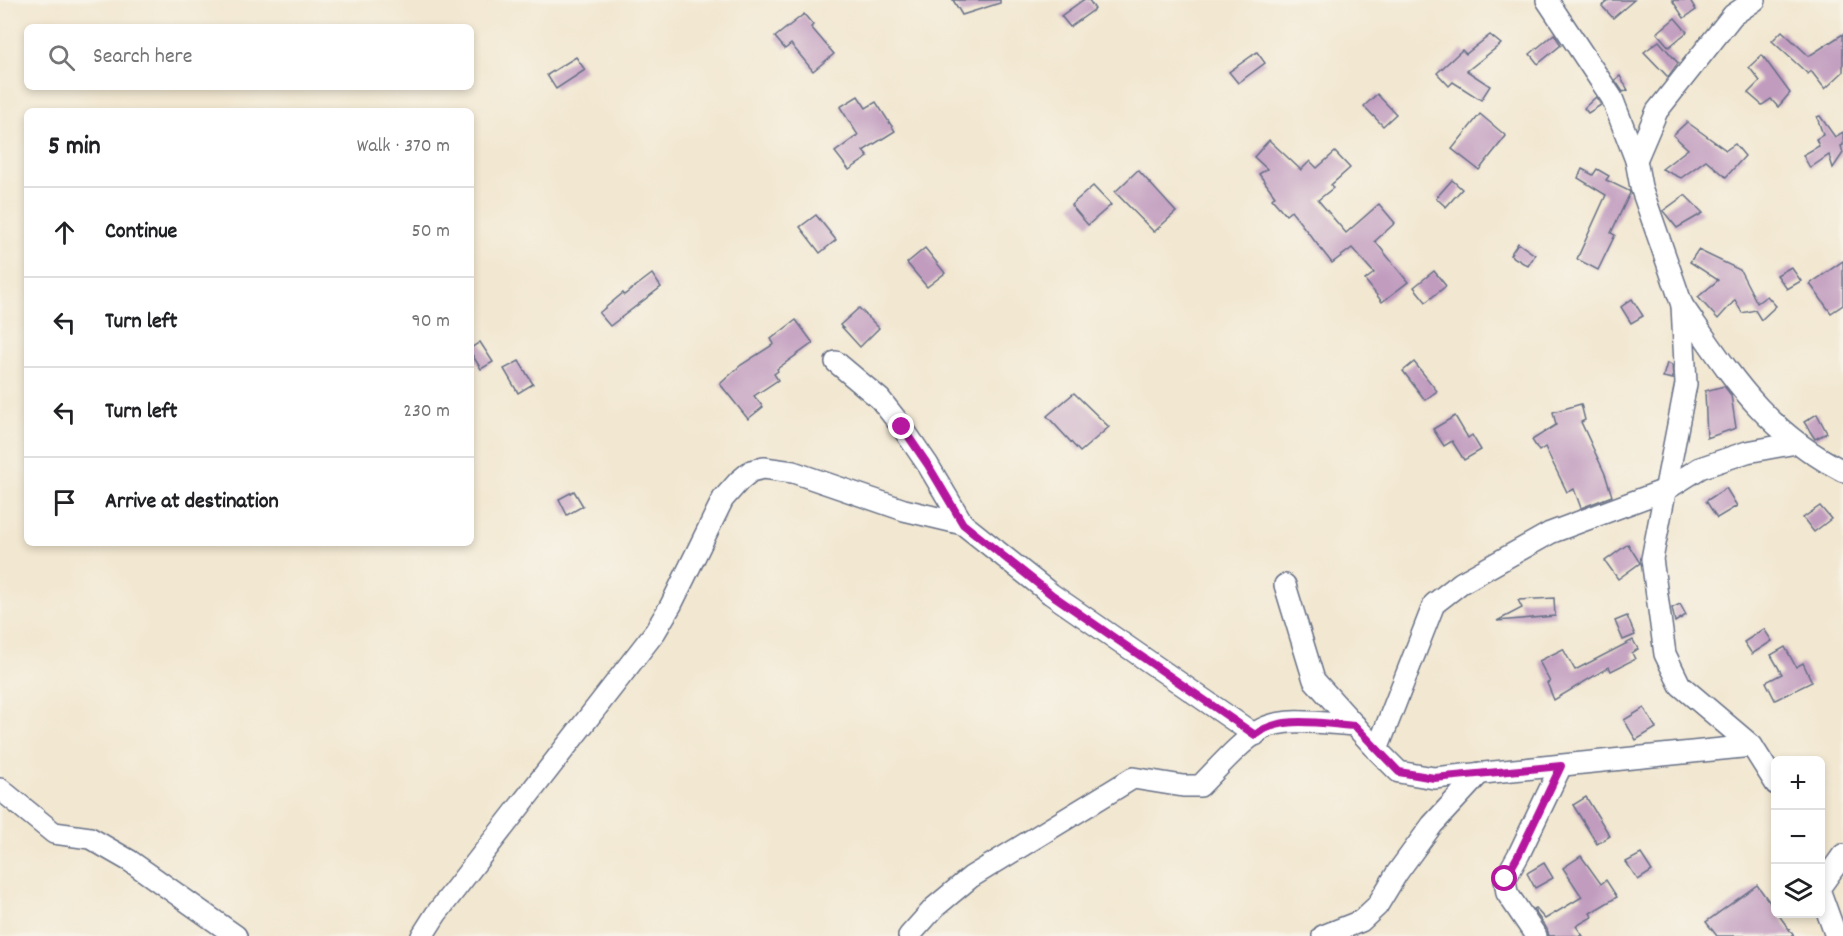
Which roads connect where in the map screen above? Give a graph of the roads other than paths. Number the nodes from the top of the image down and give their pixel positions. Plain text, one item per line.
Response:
1 (1546, 0) edge
2 (1755, 0) edge
3 (1636, 160) junction
4 (1682, 305) junction
5 (837, 362) dead end
6 (1796, 443) junction
7 (1843, 471) edge
8 (1665, 490) junction
9 (963, 524) junction
10 (1286, 585) dead end
11 (1355, 726) junction
12 (1255, 735) junction
13 (1752, 746) junction
14 (1377, 750) junction
15 (1561, 766) junction
16 (1480, 773) junction
17 (1771, 776) edge
18 (0, 789) edge
19 (1843, 855) edge
20 (1825, 881) edge
21 (1825, 904) edge
22 (236, 936) edge
23 (422, 936) edge
24 (909, 936) edge
25 (1323, 936) edge
26 (1536, 936) edge
27 (1836, 936) edge

1 - 3 street
2 - 3 street
3 - 4 street
4 - 6 street
4 - 8 street
5 - 9 street
6 - 7 street
6 - 8 street
8 - 13 street
8 - 14 street
9 - 12 street
9 - 23 street
10 - 11 street
11 - 12 street
11 - 14 street
12 - 24 street
13 - 15 street
13 - 17 street
14 - 16 street
15 - 16 street
15 - 26 street
16 - 25 street
18 - 22 street
19 - 20 street
21 - 27 street

